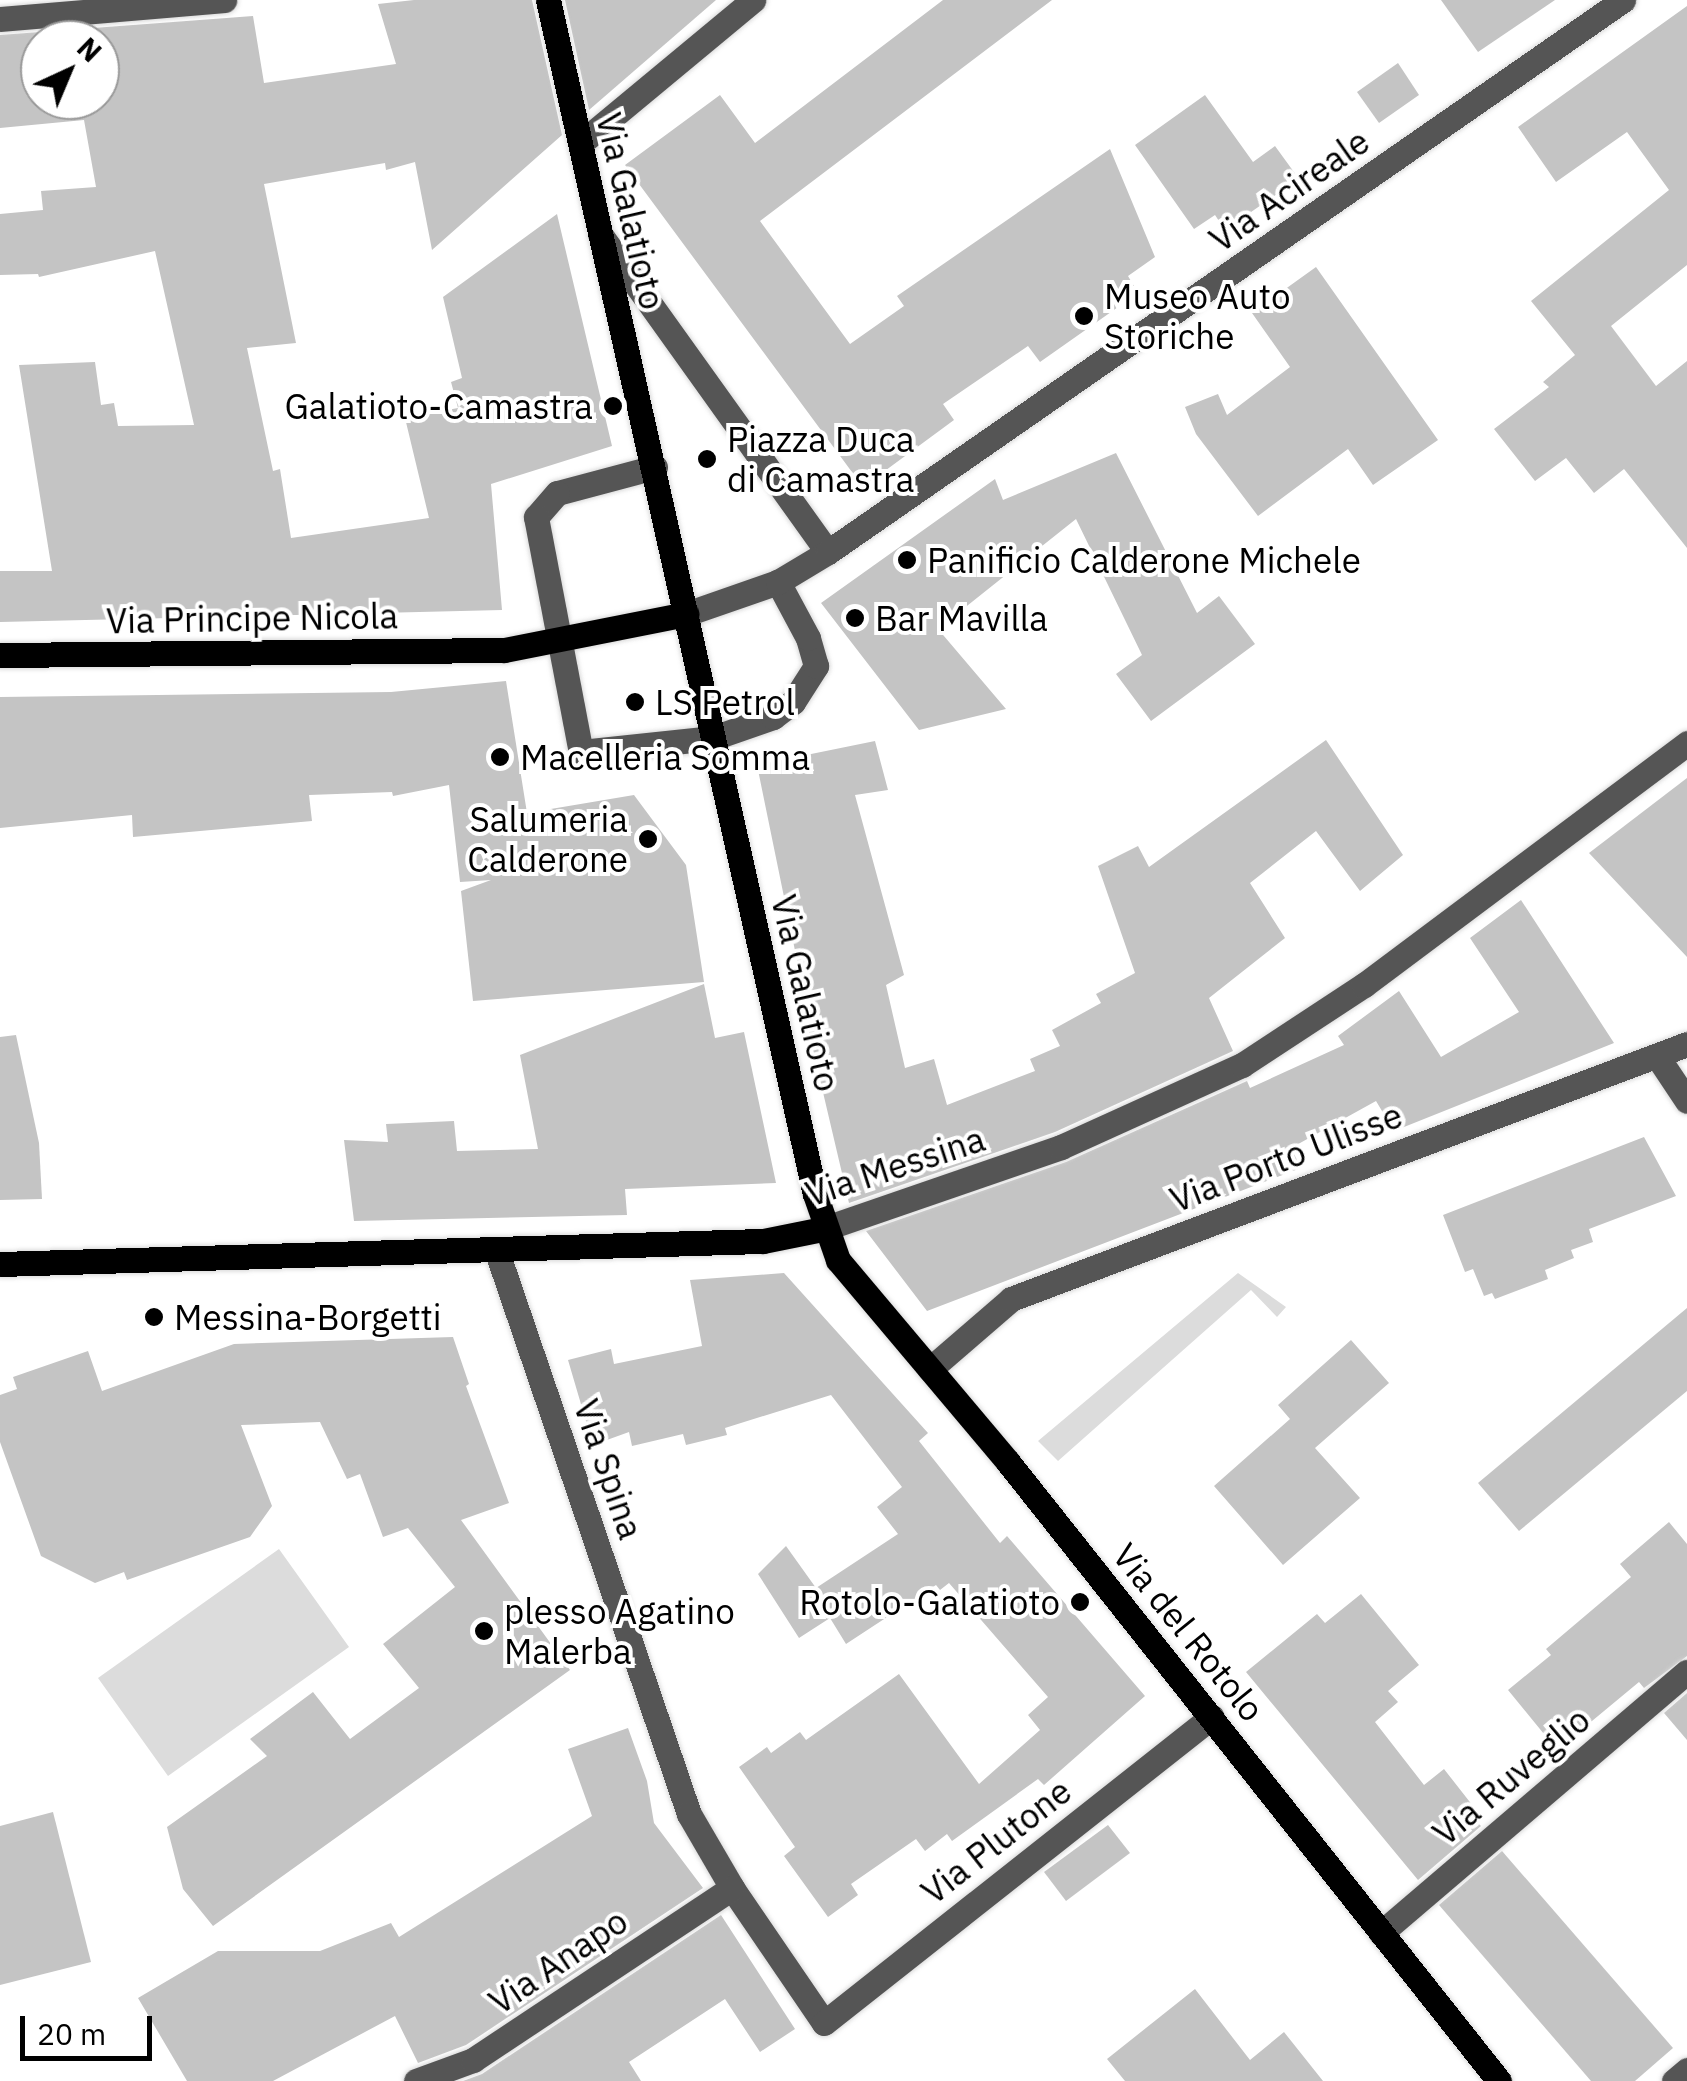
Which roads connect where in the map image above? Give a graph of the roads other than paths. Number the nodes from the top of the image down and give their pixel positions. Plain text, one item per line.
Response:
1 (224, 0) edge
2 (548, 0) edge
3 (753, 0) edge
4 (1623, 0) edge
5 (0, 19) edge
6 (581, 144) junction
7 (600, 234) junction
8 (655, 467) junction
9 (828, 552) junction
10 (787, 576) junction
11 (686, 614) junction
12 (559, 642) junction
13 (0, 655) edge
14 (713, 738) junction
15 (1687, 743) edge
16 (1687, 1044) edge
17 (1656, 1056) junction
18 (1687, 1101) edge
19 (824, 1229) junction
20 (498, 1252) junction
21 (0, 1264) edge
22 (930, 1369) junction
23 (1687, 1672) edge
24 (1212, 1716) junction
25 (732, 1888) junction
26 (1380, 1933) junction
27 (824, 2022) joint
28 (1687, 2070) edge
29 (416, 2081) edge
30 (1500, 2081) edge
31 (1674, 2081) edge

1 - 5 street
2 - 6 main road, Via Galatioto
3 - 6 street
4 - 9 street, Via Acireale
6 - 7 main road, Via Galatioto
7 - 8 main road, Via Galatioto
7 - 9 street
8 - 11 main road, Via Galatioto
8 - 12 street
9 - 10 street, Via Acireale
10 - 11 street, Via Acireale
10 - 14 street
11 - 12 main road, Via Principe Nicola
11 - 14 main road, Via Galatioto
12 - 13 main road, Via Principe Nicola
12 - 14 street
14 - 19 main road, Via Galatioto
15 - 19 street, Via Messina
16 - 17 street, Via Porto Ulisse
17 - 18 street
17 - 22 street, Via Porto Ulisse
19 - 20 main road, Via Messina
19 - 22 main road, Via del Rotolo
20 - 21 main road, Via Messina
20 - 25 street, Via Spina
22 - 24 main road, Via del Rotolo
23 - 26 street, Via Ruveglio
24 - 26 main road, Via del Rotolo
24 - 27 street, Via Plutone
25 - 27 street, Via Spina
25 - 29 street, Via Anapo
26 - 30 main road, Via del Rotolo
28 - 31 street

